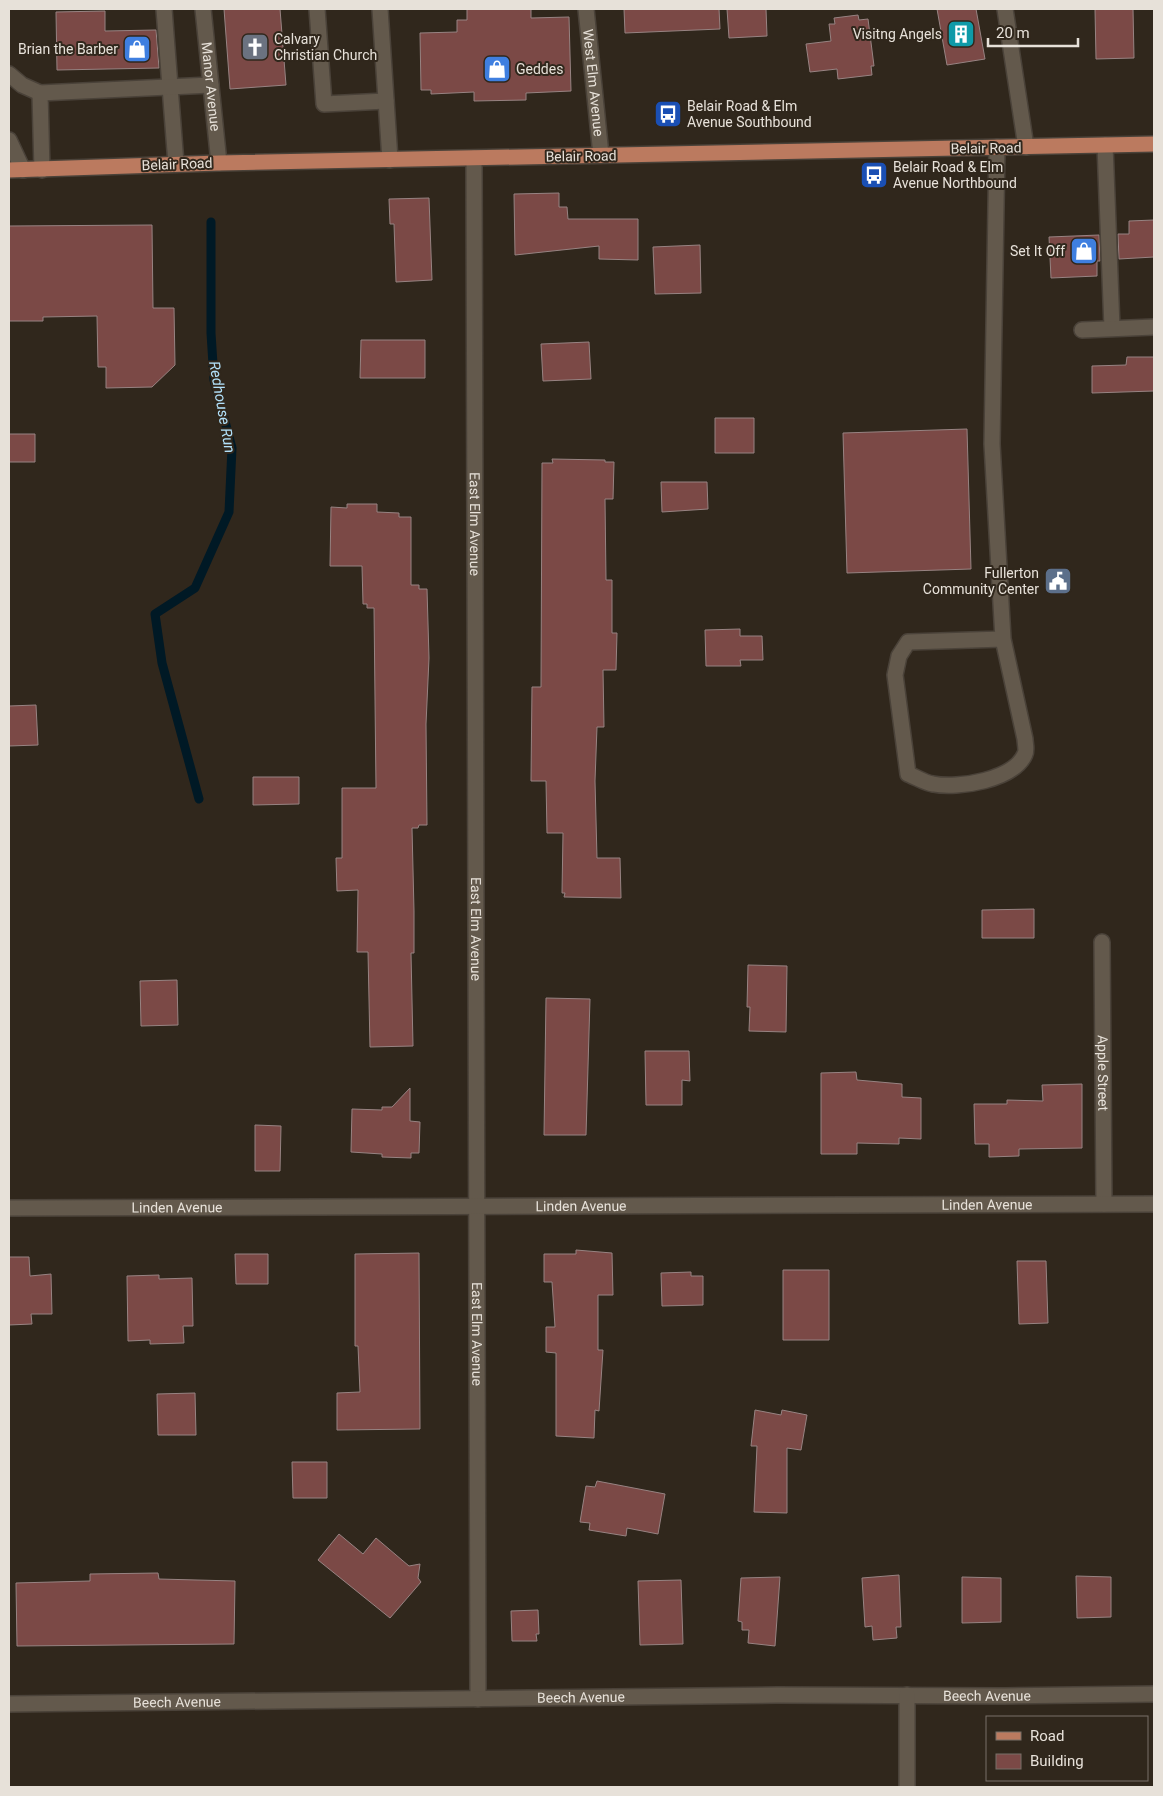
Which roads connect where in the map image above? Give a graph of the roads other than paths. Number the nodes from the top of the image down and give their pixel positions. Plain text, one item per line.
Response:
1 (164, 9) edge
2 (203, 9) edge
3 (317, 9) edge
4 (380, 9) edge
5 (586, 9) edge
6 (1005, 9) edge
7 (9, 74) edge
8 (211, 85) junction
9 (170, 87) junction
10 (40, 93) junction
11 (386, 102) junction
12 (9, 140) edge
13 (1154, 144) edge
14 (1106, 145) junction
15 (997, 147) junction
16 (1026, 147) junction
17 (601, 155) junction
18 (474, 158) junction
19 (390, 160) junction
20 (219, 162) junction
21 (176, 164) junction
22 (16, 170) edge
23 (42, 170) junction
24 (1154, 326) edge
25 (1112, 328) junction
26 (1082, 330) dead end
27 (1003, 639) junction
28 (1102, 942) dead end
29 (1104, 1204) junction
30 (1154, 1204) edge
31 (475, 1207) junction
32 (9, 1208) edge
33 (1154, 1694) edge
34 (907, 1695) junction
35 (478, 1699) junction
36 (9, 1704) edge
37 (907, 1787) edge

1 - 9 street
2 - 8 street, Manor Avenue
3 - 11 street
4 - 11 street
5 - 17 street, West Elm Avenue
6 - 16 street
7 - 10 street
8 - 9 street
8 - 20 street, Manor Avenue
9 - 10 street
9 - 21 street
10 - 23 street
11 - 19 street
12 - 22 street
13 - 14 main road, Belair Road
14 - 16 main road, Belair Road
14 - 25 street
15 - 16 main road, Belair Road
15 - 17 main road, Belair Road
15 - 27 street
17 - 18 main road, Belair Road
18 - 19 main road, Belair Road
18 - 31 street, East Elm Avenue
19 - 20 main road, Belair Road
20 - 21 main road, Belair Road
21 - 23 main road, Belair Road
22 - 23 main road, Belair Road
24 - 25 street
25 - 26 street
27 - 27 street
28 - 29 street, Apple Street
29 - 30 street, Linden Avenue
29 - 31 street, Linden Avenue
31 - 32 street, Linden Avenue
31 - 35 street, East Elm Avenue
33 - 34 street, Beech Avenue
34 - 35 street, Beech Avenue
34 - 37 street
35 - 36 street, Beech Avenue

